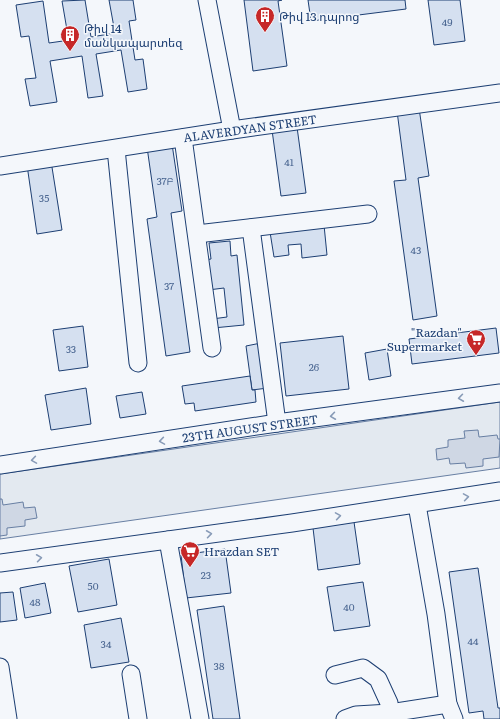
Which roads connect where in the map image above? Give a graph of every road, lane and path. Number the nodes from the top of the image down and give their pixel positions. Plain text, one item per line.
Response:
1 (207, 0) edge
2 (500, 93) edge
3 (232, 130) junction
4 (184, 138) junction
5 (116, 149) junction
6 (0, 166) edge
7 (368, 214) dead end
8 (251, 228) junction
9 (197, 234) junction
10 (212, 348) dead end
11 (138, 363) dead end
12 (500, 393) edge
13 (278, 423) junction
14 (0, 465) edge
15 (500, 491) edge
16 (417, 505) junction
17 (168, 540) junction
18 (0, 563) edge
19 (0, 667) edge
20 (131, 674) dead end
21 (335, 675) dead end
22 (451, 711) edge
23 (390, 716) edge
24 (8, 719) edge
25 (138, 719) edge
26 (200, 719) edge
27 (345, 719) edge

1 - 3 street
2 - 3 street, ALAVERDYAN STREET
3 - 4 street, ALAVERDYAN STREET
4 - 5 street, ALAVERDYAN STREET
4 - 9 street
5 - 6 street, ALAVERDYAN STREET
5 - 11 street
7 - 8 street
8 - 9 street
8 - 13 street
9 - 10 street
12 -> 13 street, 23TH AUGUST STREET
13 -> 14 street, 23TH AUGUST STREET
16 -> 15 street
17 -> 16 street
16 - 22 street
18 -> 17 street
17 - 26 street
19 - 24 street
20 - 25 street
21 - 23 street
22 - 23 street
23 - 27 street

